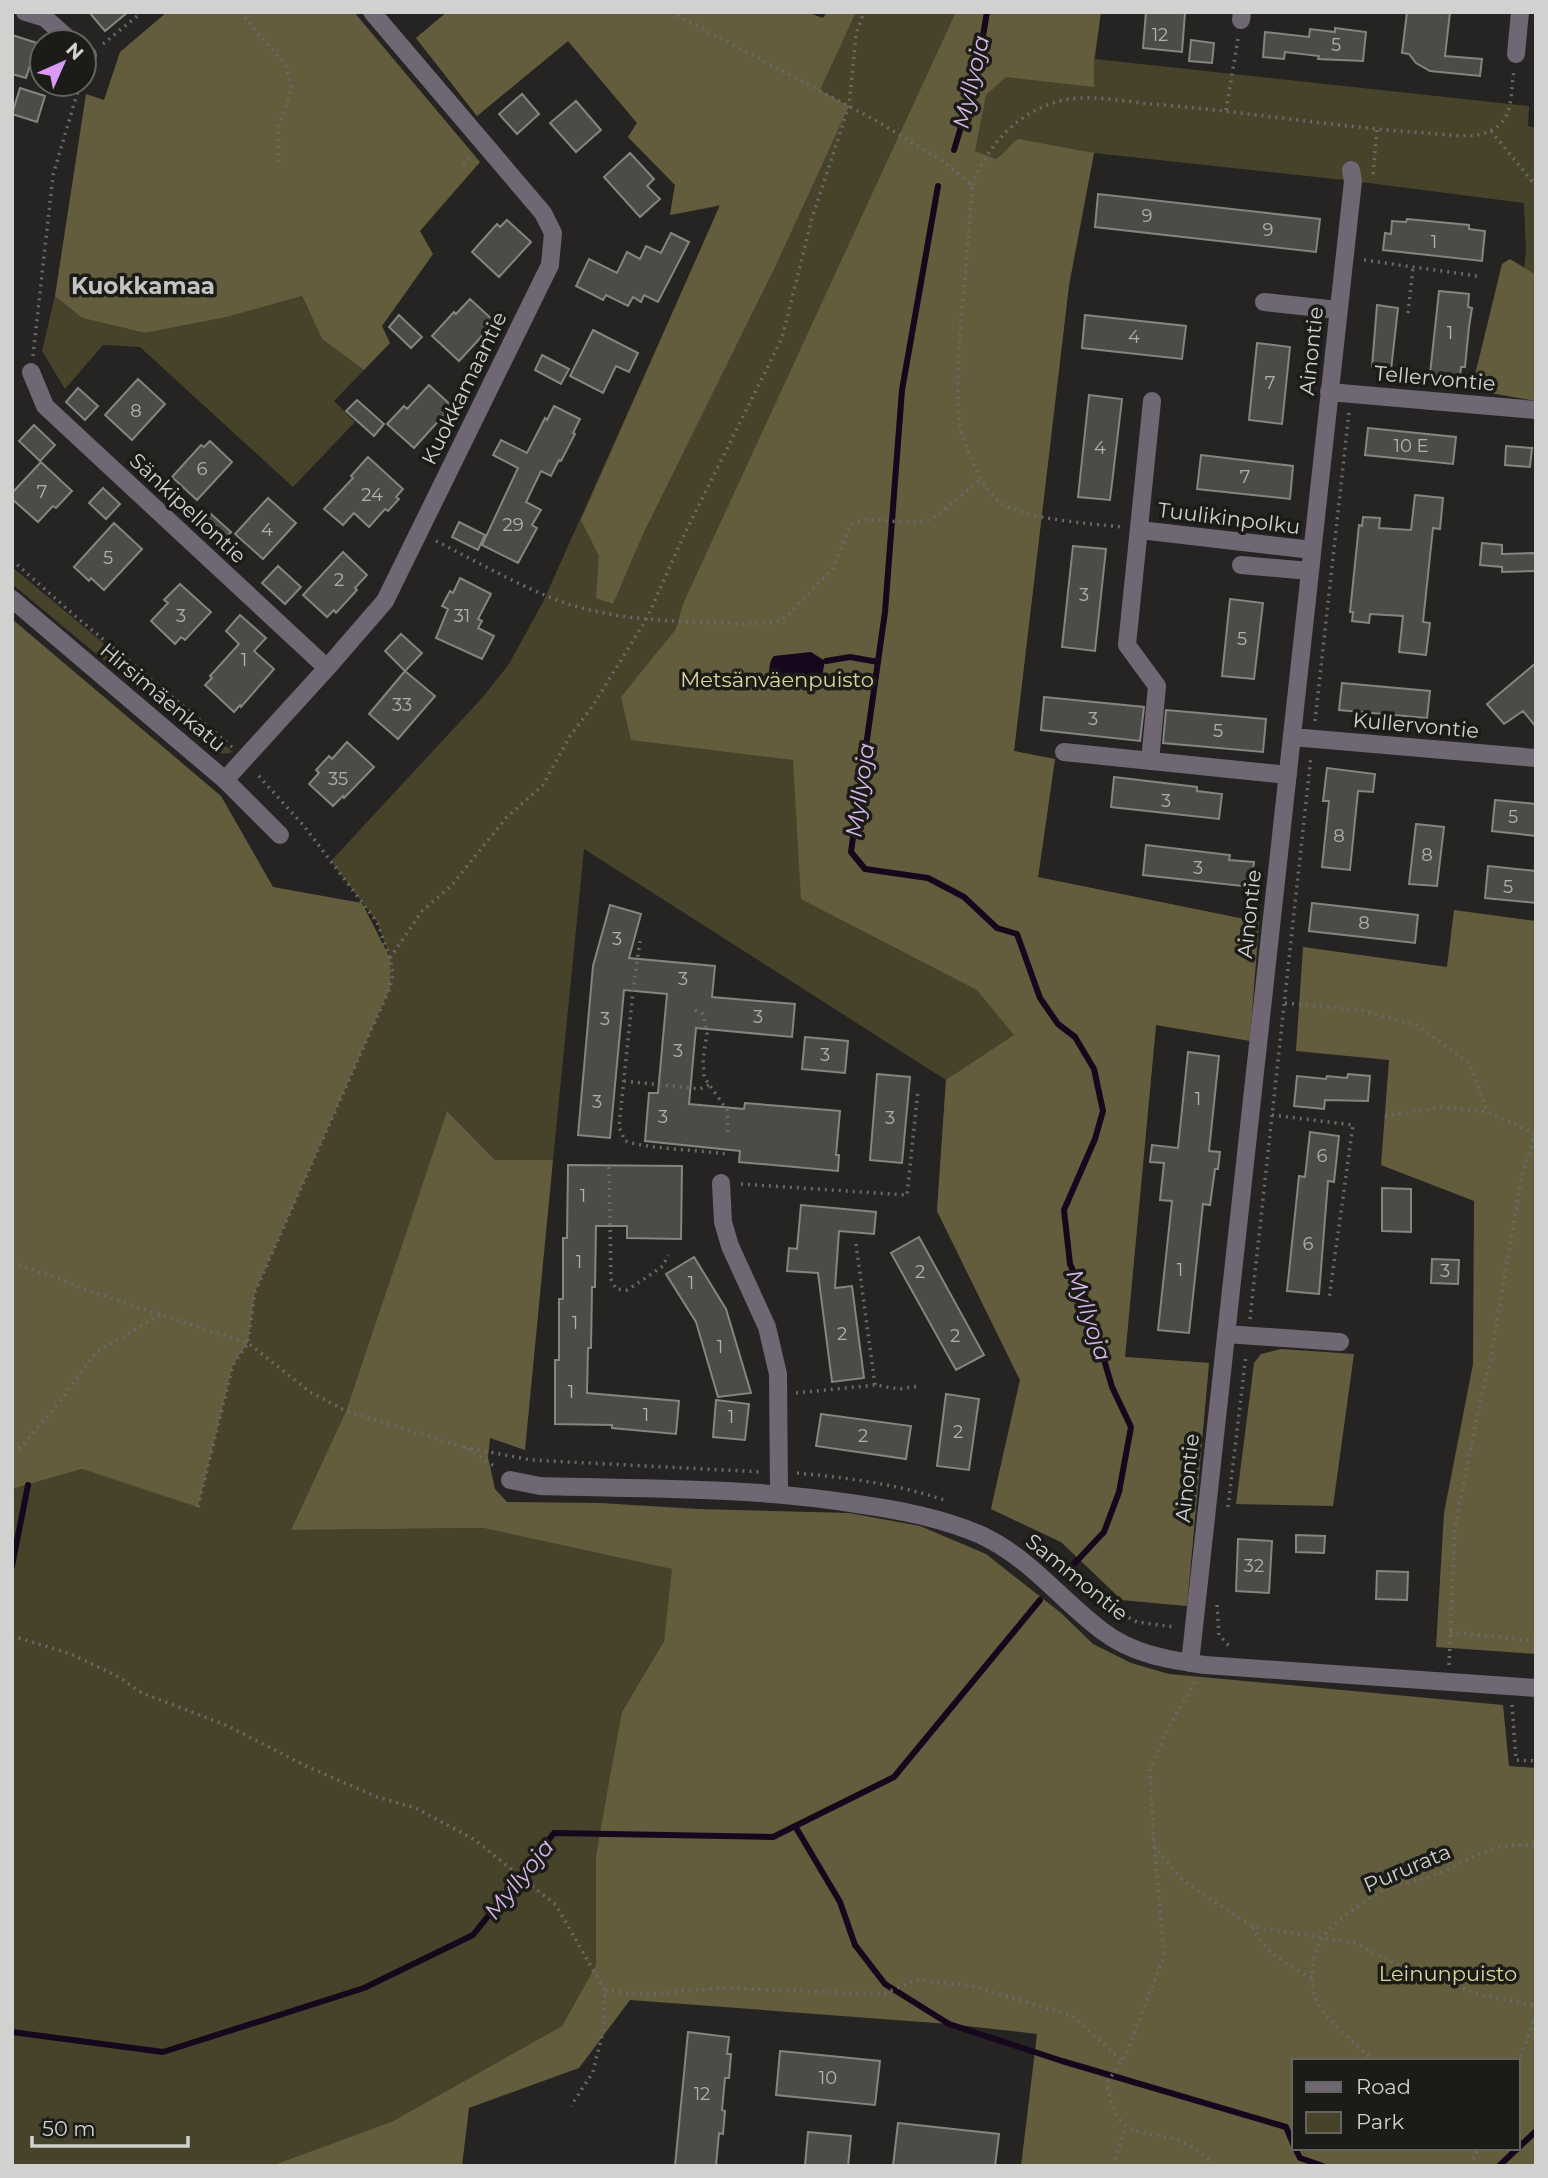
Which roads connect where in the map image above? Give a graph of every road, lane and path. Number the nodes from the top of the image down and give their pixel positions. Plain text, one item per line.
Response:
1 (25, 12) edge
2 (142, 12) edge
3 (240, 12) edge
4 (372, 12) edge
5 (671, 12) edge
6 (864, 12) edge
7 (1520, 12) edge
8 (1241, 16) edge
9 (56, 28) edge
10 (98, 45) edge
11 (1516, 54) joint
12 (75, 98) edge
13 (849, 106) junction
14 (1226, 110) junction
15 (1377, 130) junction
16 (1491, 131) junction
17 (279, 162) dead end
18 (1352, 170) dead end
19 (1372, 182) dead end
20 (972, 185) junction
21 (1536, 186) edge
22 (1344, 257) junction
23 (1413, 267) junction
24 (1477, 276) dead end
25 (1264, 302) dead end
26 (1339, 310) junction
27 (1408, 313) dead end
28 (31, 372) joint
29 (1329, 392) junction
30 (1351, 394) junction
31 (1152, 401) dead end
32 (1536, 410) edge
33 (981, 479) junction
34 (1140, 530) junction
35 (418, 533) junction
36 (1312, 550) junction
37 (12, 560) edge
38 (1241, 565) dead end
39 (1310, 571) junction
40 (12, 599) edge
41 (647, 618) junction
42 (327, 668) junction
43 (1292, 737) junction
44 (1313, 739) junction
45 (1063, 752) dead end
46 (1536, 758) edge
47 (245, 761) junction
48 (1150, 761) junction
49 (1287, 775) junction
50 (225, 780) junction
51 (279, 835) dead end
52 (640, 941) dead end
53 (390, 958) junction
54 (1285, 1003) junction
55 (695, 1010) dead end
56 (624, 1081) junction
57 (709, 1085) junction
58 (918, 1091) dead end
59 (1487, 1112) junction
60 (1272, 1115) junction
61 (1385, 1116) dead end
62 (1535, 1134) edge
63 (728, 1135) dead end
64 (724, 1154) dead end
65 (609, 1167) dead end
66 (721, 1183) joint
67 (856, 1244) dead end
68 (668, 1255) dead end
69 (12, 1262) edge
70 (1329, 1299) dead end
71 (161, 1314) junction
72 (1226, 1334) junction
73 (1249, 1334) junction
74 (1340, 1342) dead end
75 (248, 1343) junction
76 (875, 1385) junction
77 (919, 1386) dead end
78 (793, 1393) dead end
79 (12, 1451) edge
80 (510, 1480) joint
81 (779, 1493) junction
82 (198, 1507) dead end
83 (1228, 1509) dead end
84 (1217, 1604) dead end
85 (1450, 1632) junction
86 (12, 1636) edge
87 (1536, 1641) edge
88 (1239, 1652) dead end
89 (1198, 1664) junction
90 (1449, 1667) dead end
91 (1510, 1687) junction
92 (1536, 1688) edge
93 (1536, 1760) edge
94 (1154, 1846) junction
95 (1536, 1846) edge
96 (1253, 1927) junction
97 (1323, 1936) junction
98 (1312, 1978) junction
99 (605, 1991) junction
100 (1536, 2006) edge
101 (1536, 2015) edge
102 (1372, 2059) edge
103 (1520, 2059) edge
104 (1122, 2061) junction
105 (571, 2106) dead end
106 (1125, 2127) junction
107 (1471, 2150) edge
108 (1477, 2150) edge
109 (1474, 2154) junction
110 (1113, 2166) edge
111 (1215, 2166) edge
112 (1471, 2166) edge

1 - 9 street
2 - 10 path
3 - 17 path
4 - 35 street, Kuokkamaantie
5 - 13 path
6 - 13 path
7 - 11 street
8 - 14 path
11 - 16 path
12 - 28 path
13 - 20 path
13 - 41 path
14 - 15 path
14 - 20 path
15 - 16 path
15 - 19 path
16 - 21 path
18 - 22 street, Ainontie
20 - 33 path
22 - 23 path
22 - 26 street, Ainontie
23 - 24 path
23 - 27 path
25 - 26 street
26 - 29 street, Ainontie
28 - 42 street, Sänkipellontie
29 - 30 street, Tellervontie
29 - 36 street, Ainontie
30 - 32 street, Tellervontie
30 - 44 path
31 - 34 street
33 - 34 path
33 - 41 path
34 - 36 street, Tuulikinpolku
34 - 48 street
35 - 41 path
35 - 42 street, Kuokkamaantie
36 - 39 street, Ainontie
37 - 47 path
38 - 39 street
39 - 43 street, Ainontie
40 - 50 street, Hirsimäenkatu
41 - 53 path
42 - 47 street, Kuokkamaantie
43 - 44 street, Kullervontie
43 - 49 street, Ainontie
44 - 46 street, Kullervontie
44 - 54 path
45 - 48 street
47 - 50 street, Kuokkamaantie
47 - 53 path
48 - 49 street
49 - 72 street, Ainontie
50 - 51 street, Hirsimäenkatu
52 - 56 path
53 - 75 path
54 - 59 path
54 - 60 path
55 - 57 path
56 - 57 path
56 - 64 path
57 - 63 path
58 - 66 path
59 - 61 path
59 - 62 path
60 - 70 path
60 - 73 path
62 - 85 path
65 - 68 path
66 - 81 street
67 - 76 path
69 - 71 path
71 - 75 path
71 - 79 path
72 - 73 street
72 - 89 street, Ainontie
73 - 74 street
73 - 83 path
75 - 80 path
75 - 82 path
76 - 77 path
76 - 78 path
80 - 81 street, Sammontie
81 - 89 street, Sammontie
84 - 88 path
85 - 87 path
85 - 90 path
86 - 99 path
89 - 91 street, Sammontie
89 - 94 path
91 - 92 street, Sammontie
91 - 93 path
94 - 96 path
94 - 104 path
95 - 97 path, Pururata
96 - 97 path
96 - 98 path
97 - 98 path
97 - 100 path
98 - 102 path
99 - 104 path
99 - 105 path
101 - 103 path
104 - 106 path
106 - 110 path
106 - 111 path
107 - 109 path
108 - 109 path
109 - 112 path

